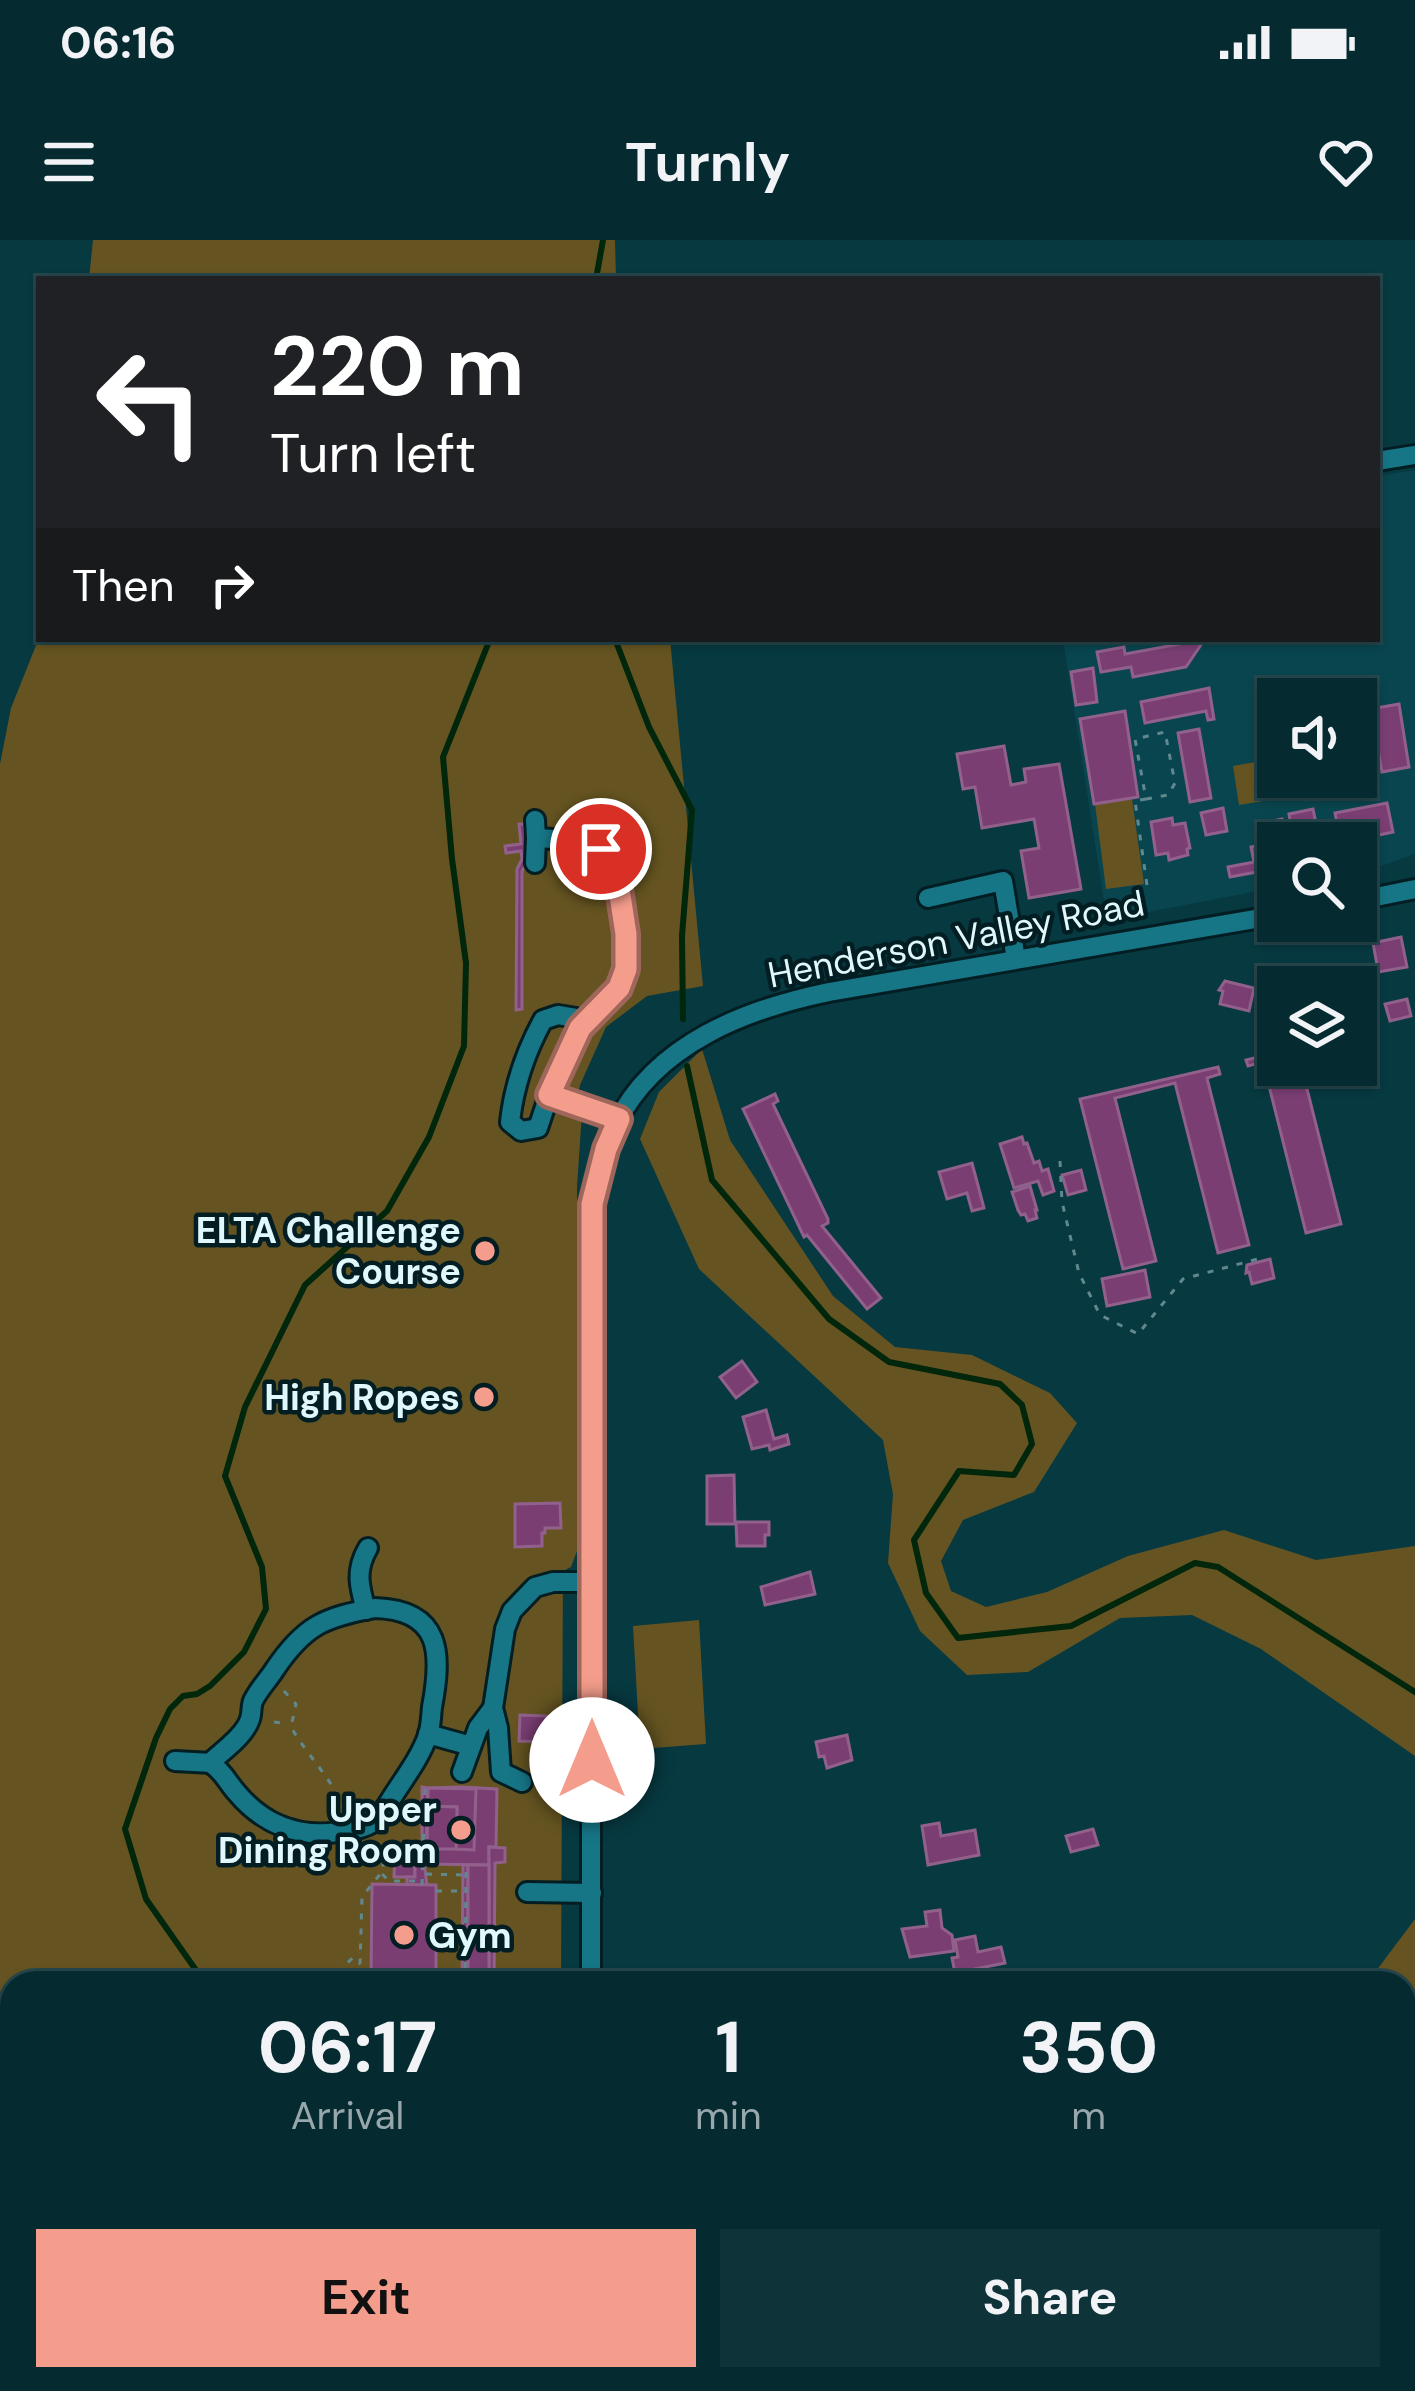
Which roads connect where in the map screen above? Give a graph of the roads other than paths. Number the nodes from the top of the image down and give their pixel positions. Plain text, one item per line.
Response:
1 (1415, 455) edge
2 (1380, 461) edge
3 (536, 863) dead end
4 (1415, 889) edge
5 (1377, 897) edge
6 (928, 898) dead end
7 (1257, 918) edge
8 (1016, 959) junction
9 (580, 1028) junction
10 (549, 1095) junction
11 (619, 1119) junction
12 (368, 1548) dead end
13 (592, 1582) junction
14 (366, 1610) junction
15 (493, 1708) junction
16 (428, 1734) junction
17 (479, 1750) junction
18 (175, 1761) dead end
19 (212, 1763) junction
20 (462, 1772) dead end
21 (522, 1782) dead end
22 (526, 1892) dead end
23 (592, 1894) junction
24 (591, 1971) edge

1 - 2 street
3 - 9 street
4 - 5 street
6 - 8 street
7 - 8 street, Henderson Valley Road
8 - 11 street, Henderson Valley Road
9 - 10 street
9 - 10 street
10 - 11 street
11 - 13 street, Henderson Valley Road
12 - 14 street
13 - 15 street
13 - 23 street, Henderson Valley Road
14 - 16 street
14 - 19 street
15 - 17 street
15 - 21 street
16 - 17 street
16 - 19 street
17 - 20 street
18 - 19 street
22 - 23 street
23 - 24 street, Henderson Valley Road

